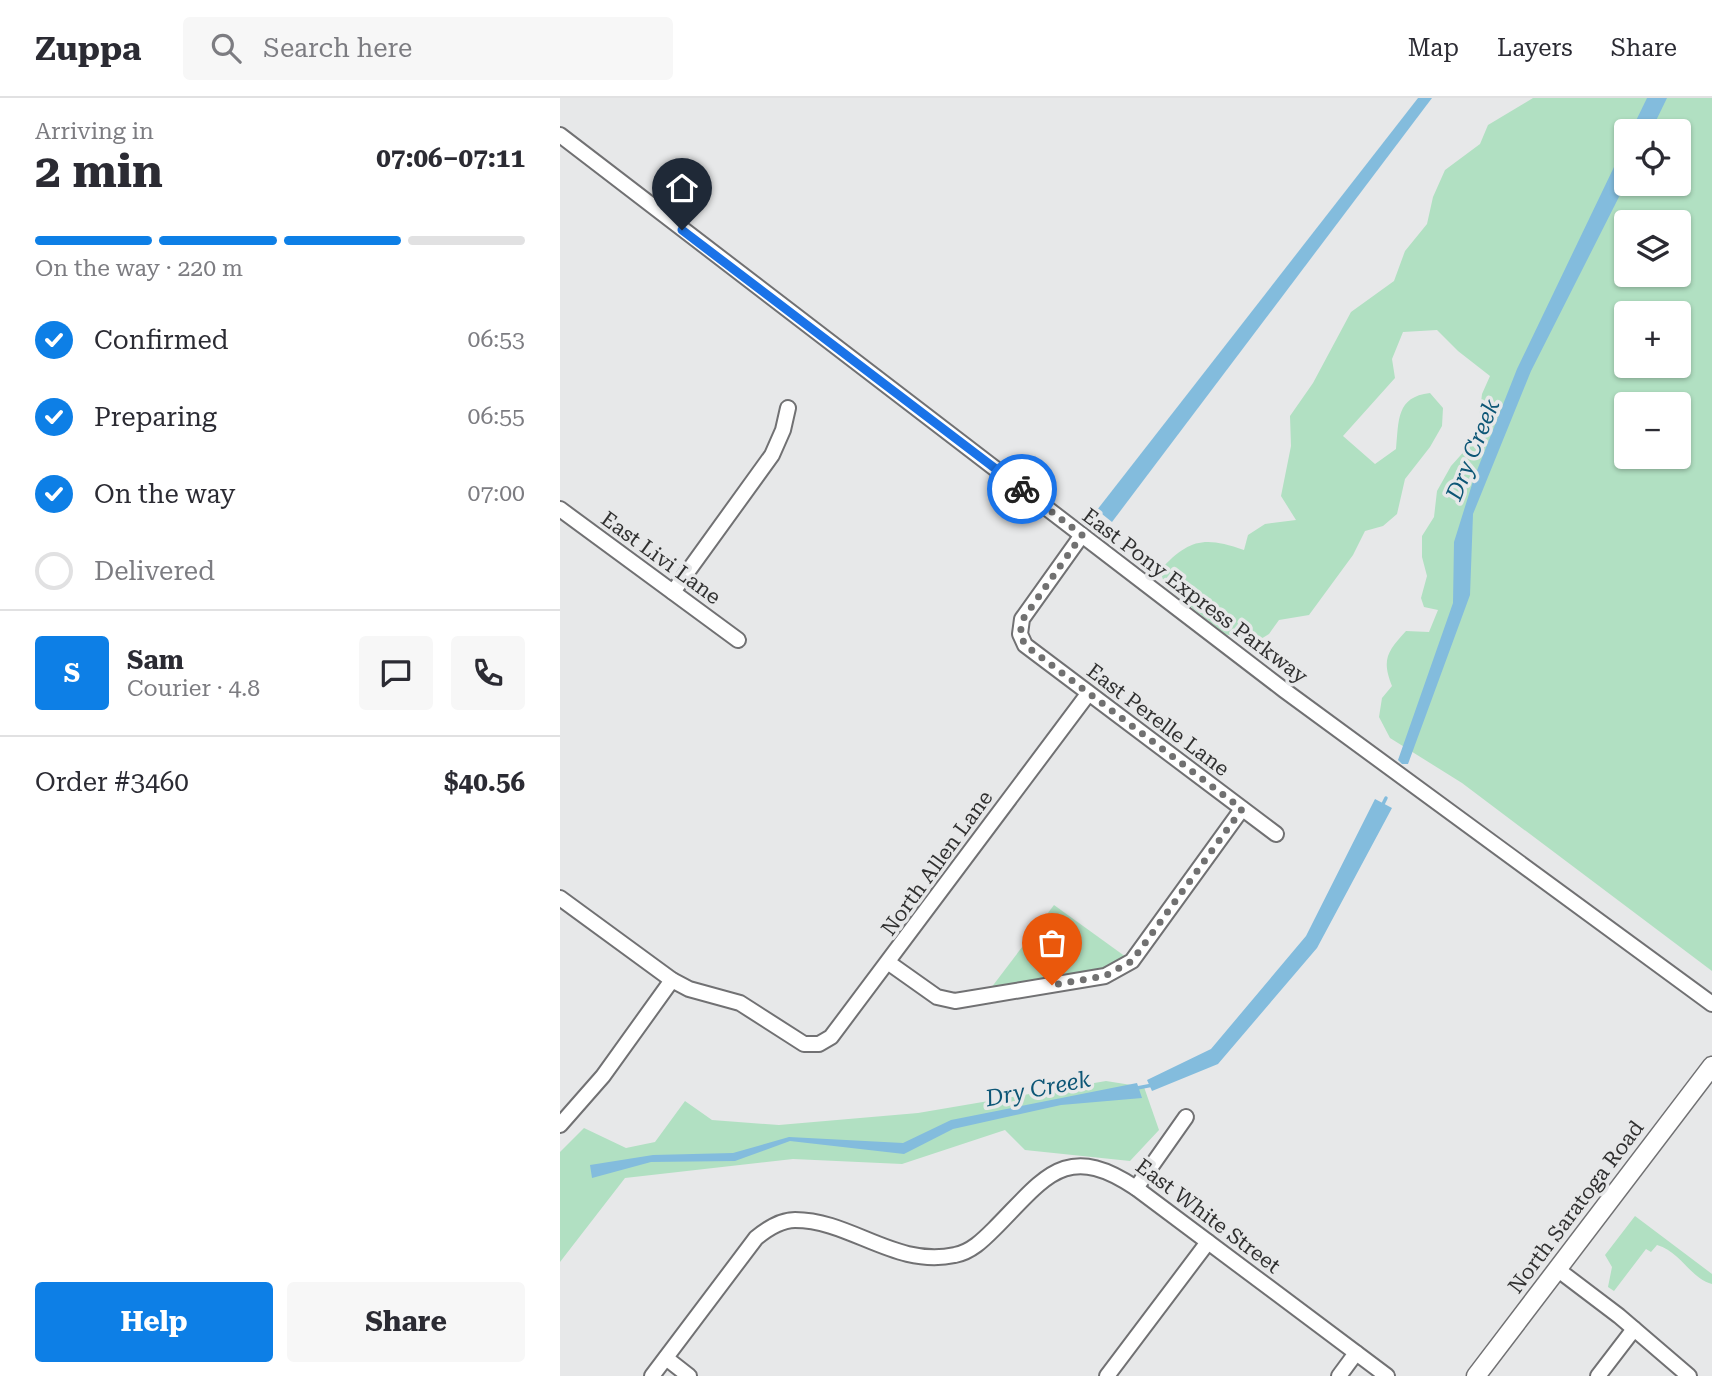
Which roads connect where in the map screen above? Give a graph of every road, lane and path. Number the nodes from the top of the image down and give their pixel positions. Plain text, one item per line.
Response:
1 (560, 135) edge
2 (788, 408) dead end
3 (560, 509) edge
4 (1082, 535) junction
5 (673, 592) junction
6 (738, 640) dead end
7 (1088, 694) junction
8 (1242, 809) junction
9 (1276, 834) dead end
10 (560, 898) edge
11 (889, 963) junction
12 (672, 981) junction
13 (1712, 1004) edge
14 (1712, 1066) edge
15 (1186, 1117) dead end
16 (560, 1125) edge
17 (1136, 1188) junction
18 (1208, 1242) junction
19 (1557, 1269) junction
20 (1634, 1329) junction
21 (1356, 1353) junction
22 (666, 1358) junction
23 (652, 1376) edge
24 (689, 1376) edge
25 (1107, 1376) edge
26 (1339, 1376) edge
27 (1387, 1376) edge
28 (1476, 1376) edge
29 (1598, 1376) edge
30 (1689, 1376) edge

1 - 4 street, East Pony Express Parkway
2 - 5 street
3 - 5 street, East Livi Lane
4 - 7 street, East Perelle Lane
4 - 13 street, East Pony Express Parkway
5 - 6 street, East Livi Lane
7 - 8 street, East Perelle Lane
7 - 11 street, North Allen Lane
8 - 9 street, East Perelle Lane
8 - 11 street
10 - 12 street
11 - 12 street, North Allen Lane
12 - 16 street
14 - 19 main road, North Saratoga Road
15 - 17 street
17 - 18 street, East White Street
17 - 22 street, East White Street
18 - 21 street, East White Street
18 - 25 street
19 - 20 street
19 - 28 main road, North Saratoga Road
20 - 29 street
20 - 30 street
21 - 26 street
21 - 27 street, East White Street
22 - 23 street, East White Street
22 - 24 street

